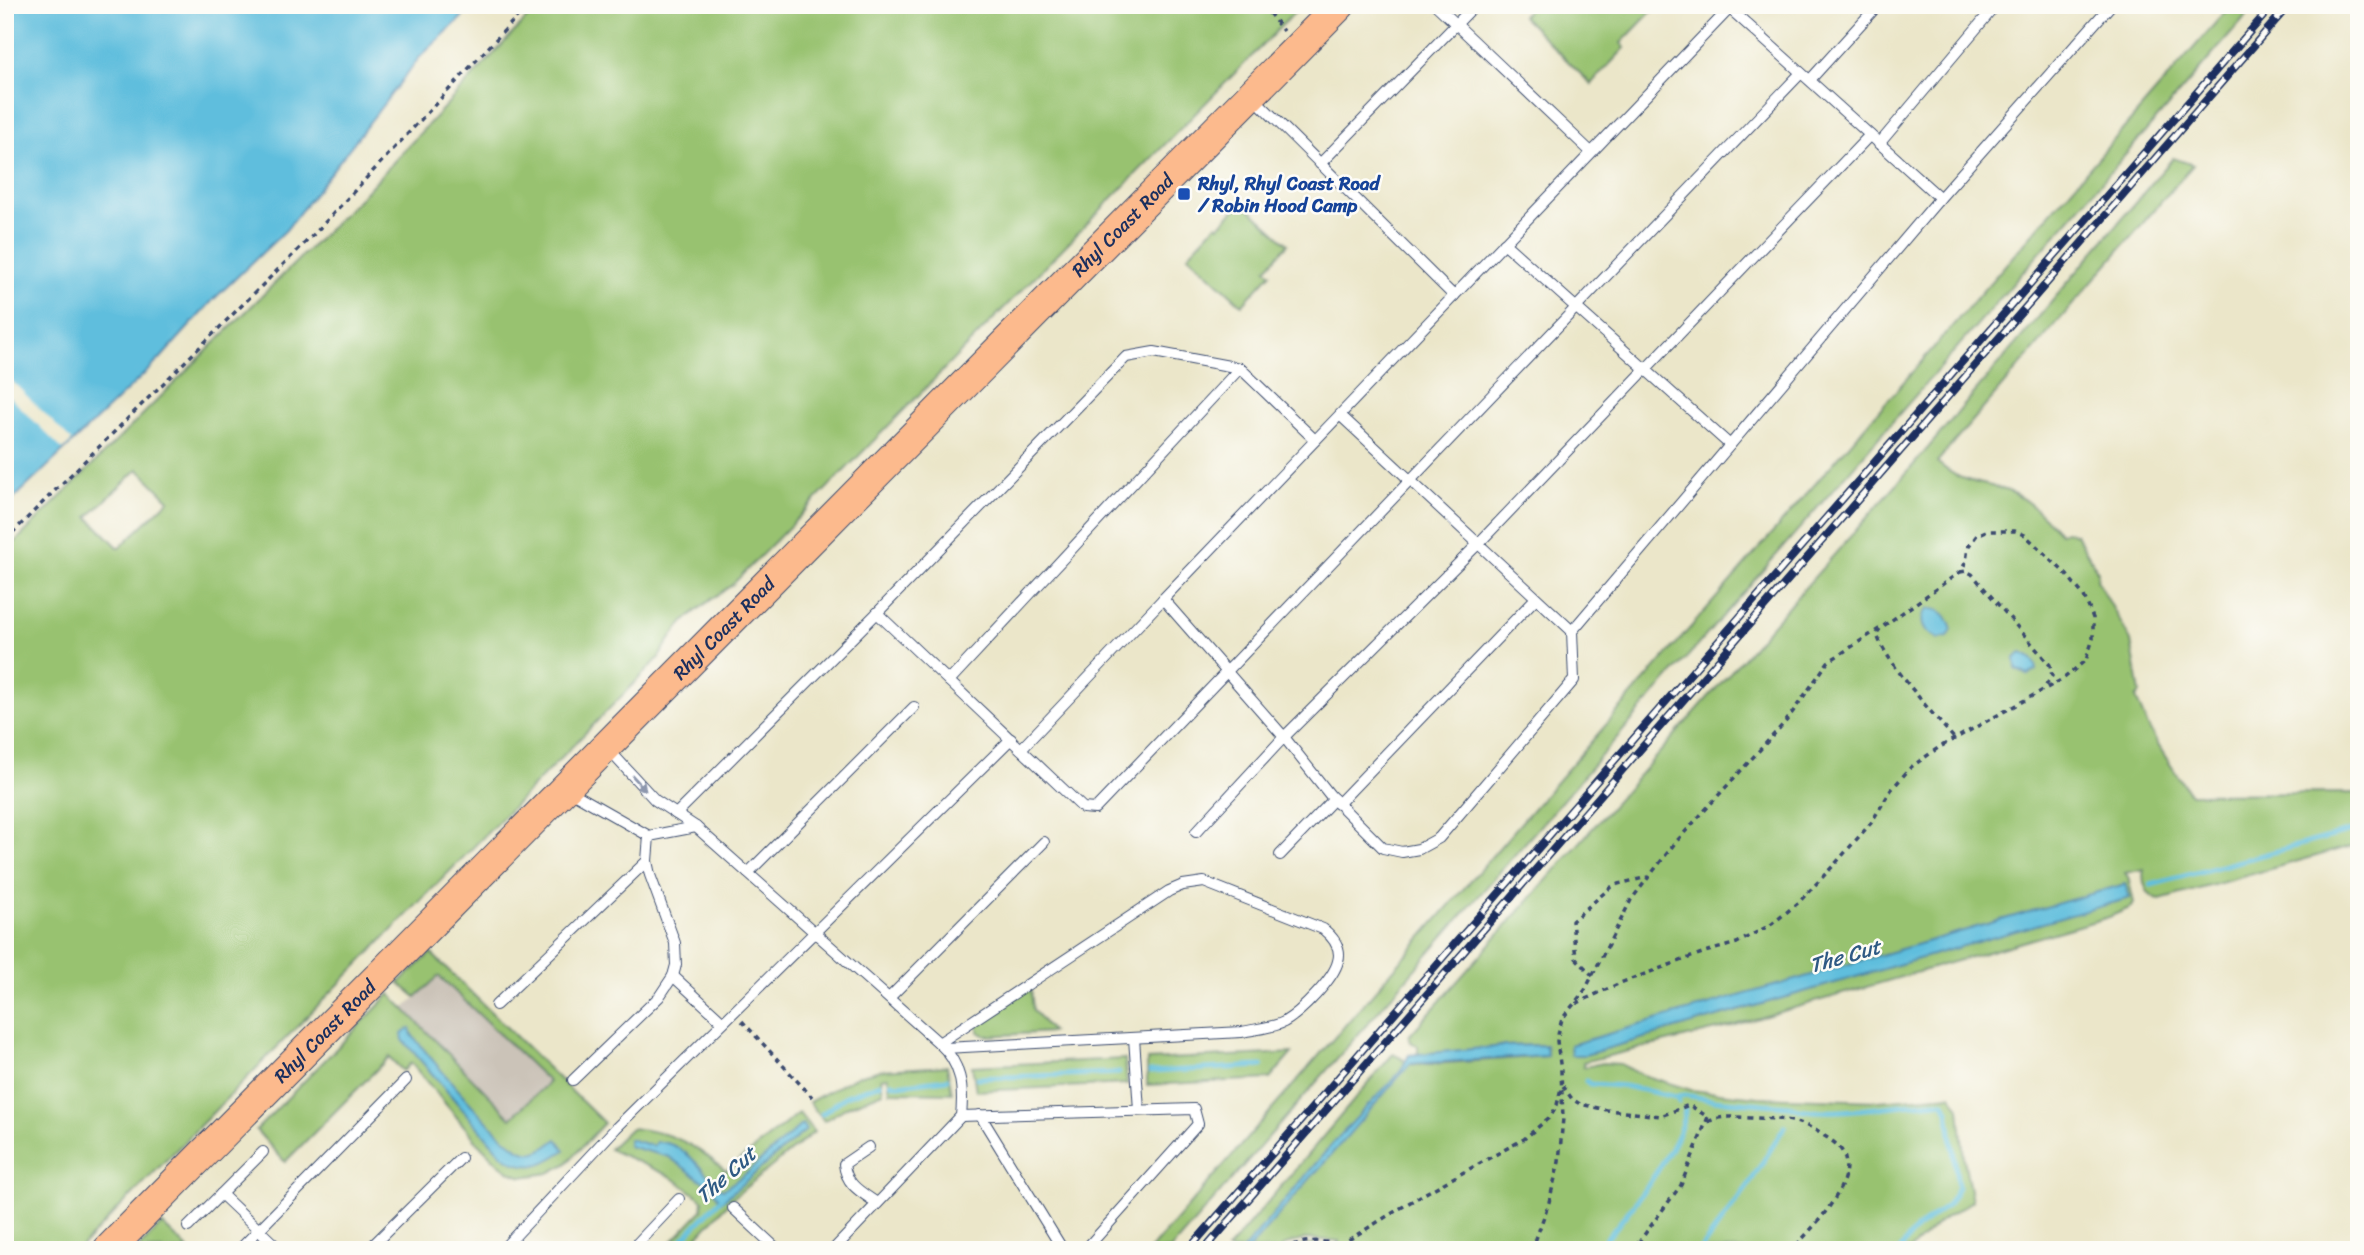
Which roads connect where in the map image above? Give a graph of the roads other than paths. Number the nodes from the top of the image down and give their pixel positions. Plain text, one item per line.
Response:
1 (1340, 5) edge
2 (1436, 5) edge
3 (1475, 5) edge
4 (1878, 5) edge
5 (1996, 5) edge
6 (2111, 5) edge
7 (1730, 6) edge
8 (1456, 24) junction
9 (1801, 73) junction
10 (1810, 80) junction
11 (1251, 95) junction
12 (1870, 135) junction
13 (1880, 144) junction
14 (1591, 152) junction
15 (1321, 163) junction
16 (1940, 198) junction
17 (1504, 243) junction
18 (1454, 296) junction
19 (1577, 308) junction
20 (1240, 368) junction
21 (1646, 369) junction
22 (1340, 415) junction
23 (1315, 440) junction
24 (1730, 445) junction
25 (1411, 481) junction
26 (1478, 544) junction
27 (1536, 597) junction
28 (1163, 599) junction
29 (877, 613) junction
30 (1572, 631) junction
31 (1227, 673) junction
32 (949, 681) junction
33 (914, 707) dead end
34 (1284, 737) junction
35 (1011, 740) junction
36 (606, 746) junction
37 (1021, 749) junction
38 (564, 788) junction
39 (1336, 801) junction
40 (676, 814) junction
41 (696, 827) junction
42 (1196, 832) dead end
43 (649, 836) junction
44 (1044, 842) dead end
45 (1280, 855) dead end
46 (648, 861) junction
47 (748, 873) junction
48 (814, 932) junction
49 (673, 976) junction
50 (889, 998) junction
51 (496, 1005) dead end
52 (723, 1022) junction
53 (1135, 1038) junction
54 (942, 1046) junction
55 (406, 1080) dead end
56 (573, 1080) dead end
57 (1139, 1110) junction
58 (980, 1115) junction
59 (961, 1116) junction
60 (869, 1147) dead end
61 (263, 1152) dead end
62 (461, 1158) dead end
63 (221, 1194) junction
64 (678, 1199) dead end
65 (877, 1203) junction
66 (733, 1208) dead end
67 (188, 1227) dead end
68 (259, 1230) junction
69 (108, 1250) edge
70 (239, 1250) edge
71 (280, 1250) edge
72 (368, 1250) edge
73 (502, 1250) edge
74 (631, 1250) edge
75 (778, 1250) edge
76 (833, 1250) edge
77 (1063, 1250) edge
78 (1085, 1250) edge

1 - 11 main road, Rhyl Coast Road
2 - 8 lane
3 - 8 lane
4 - 10 lane
5 - 13 lane
6 - 16 lane
7 - 9 lane
7 - 14 lane
8 - 14 lane
8 - 15 lane
9 - 10 lane
9 - 19 lane
10 - 12 lane
11 - 15 lane
11 - 36 main road, Rhyl Coast Road
12 - 13 lane
12 - 21 lane
13 - 16 lane
14 - 17 lane
15 - 18 lane
16 - 24 lane
17 - 18 lane
17 - 19 lane
18 - 22 lane
19 - 21 lane
19 - 25 lane
20 - 23 lane
20 - 29 lane
20 - 32 lane
21 - 24 lane
21 - 26 lane
22 - 23 lane
22 - 25 lane
23 - 28 lane
24 - 30 lane
25 - 26 lane
25 - 31 lane
26 - 27 lane
26 - 34 lane
27 - 30 lane
27 - 39 lane
28 - 31 lane
28 - 37 lane
29 - 32 lane
29 - 40 lane
30 - 39 lane
31 - 34 lane
31 - 37 lane
32 - 35 lane
33 - 47 lane
34 - 39 lane
34 - 42 lane
35 - 37 lane
35 - 48 lane
36 - 38 main road, Rhyl Coast Road
36 -> 40 lane
38 - 43 lane
38 - 69 main road, Rhyl Coast Road
39 - 45 lane
40 - 41 lane
41 - 43 lane
41 - 47 lane
43 - 46 lane
44 - 50 lane
46 - 49 lane
46 - 51 lane
47 - 48 lane
48 - 50 lane
48 - 52 lane
49 - 52 lane
49 - 56 lane
50 - 54 lane
52 - 73 lane
53 - 54 lane
53 - 54 lane
53 - 57 lane
54 - 59 lane
55 - 68 lane
57 - 58 lane
57 - 78 lane
58 - 59 lane
58 - 77 lane
59 - 65 lane
60 - 65 lane
61 - 63 lane
62 - 72 lane
63 - 67 lane
63 - 68 lane
64 - 74 lane
65 - 76 lane
66 - 75 lane
68 - 70 lane
68 - 71 lane

